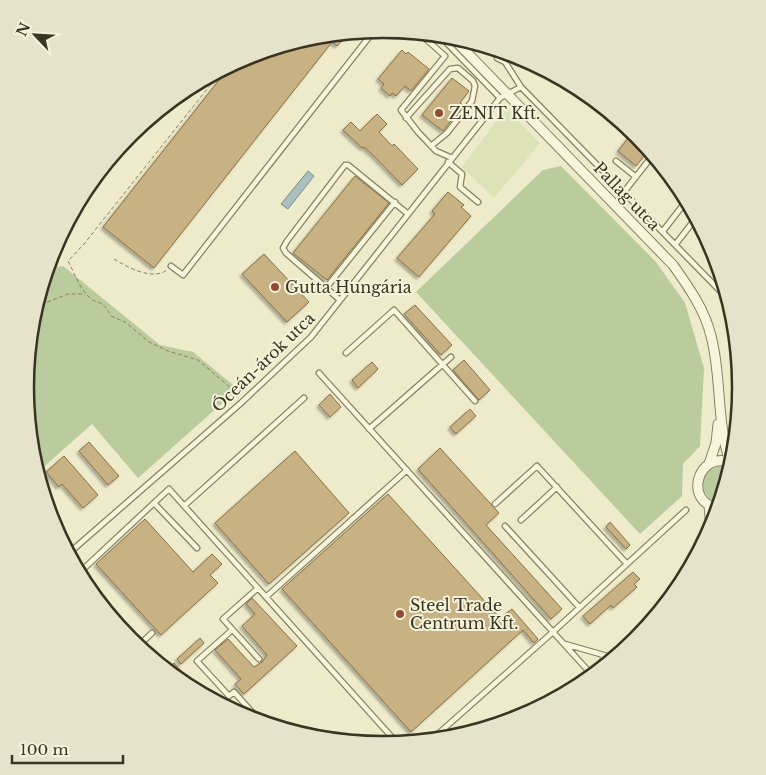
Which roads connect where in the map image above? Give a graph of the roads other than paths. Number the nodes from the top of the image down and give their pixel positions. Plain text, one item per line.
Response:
1 (367, 39) edge
2 (428, 41) edge
3 (449, 45) edge
4 (462, 47) edge
5 (497, 58) dead end
6 (505, 62) joint
7 (521, 87) junction
8 (504, 96) junction
9 (406, 118) junction
10 (431, 146) junction
11 (452, 158) junction
12 (616, 161) dead end
13 (649, 161) edge
14 (448, 162) junction
15 (636, 177) junction
16 (624, 192) junction
17 (395, 202) junction
18 (478, 202) dead end
19 (681, 207) edge
20 (408, 214) junction
21 (691, 224) edge
22 (662, 232) junction
23 (676, 245) junction
24 (171, 266) road end
25 (326, 288) junction
26 (718, 289) edge
27 (340, 300) junction
28 (346, 353) dead end
29 (451, 357) dead end
30 (442, 364) junction
31 (319, 373) dead end
32 (304, 398) dead end
33 (475, 401) dead end
34 (720, 409) junction
35 (370, 429) junction
36 (727, 449) edge
37 (724, 462) edge
38 (709, 464) junction
39 (407, 470) junction
40 (557, 487) junction
41 (154, 503) junction
42 (495, 504) dead end
43 (709, 505) joint
44 (184, 506) junction
45 (686, 510) dead end
46 (710, 512) edge
47 (521, 520) dead end
48 (505, 526) dead end
49 (197, 548) dead end
50 (74, 549) edge
51 (627, 564) junction
52 (85, 568) edge
53 (258, 588) junction
54 (266, 597) junction
55 (579, 607) junction
56 (232, 630) junction
57 (552, 632) junction
58 (152, 633) dead end
59 (143, 641) edge
60 (563, 644) junction
61 (603, 655) junction
62 (606, 656) edge
63 (259, 659) dead end
64 (603, 659) edge
65 (588, 671) edge
66 (251, 711) edge
67 (440, 732) edge
68 (391, 737) edge

1 - 24 lane
2 - 9 lane
3 - 8 lane
4 - 8 street, Pallag utca
5 - 6 lane
6 - 7 lane, Pallag utca
7 - 8 lane
7 - 16 lane, Pallag utca
8 - 11 lane, Óceán-árok utca
8 - 34 street, Pallag utca
9 - 10 lane
9 - 10 lane
10 - 11 lane
11 - 14 lane, Óceán-árok utca
12 - 15 lane
13 - 15 lane
14 - 18 lane
14 - 20 lane, Óceán-árok utca
15 - 16 lane
16 - 22 lane, Pallag utca
17 - 20 lane
17 - 25 lane
17 - 25 lane
19 - 22 lane
20 - 27 lane, Óceán-árok utca
21 - 23 lane
22 - 23 lane, Pallag utca
23 - 26 lane, Pallag utca
25 - 27 lane
27 - 50 lane, Óceán-árok utca
28 - 30 lane
29 - 30 lane
30 - 33 lane
30 - 35 lane
31 - 35 lane
32 - 44 lane
34 - 36 street
34 - 38 street
35 - 39 lane
37 - 38 street
38 - 43 street
39 - 54 lane
39 - 57 lane
40 - 42 lane
40 - 47 lane
40 - 51 lane
41 - 44 lane
41 - 49 lane
41 - 52 lane
43 - 46 street
44 - 53 lane
45 - 51 lane
48 - 55 lane
51 - 55 lane
53 - 54 lane
53 - 56 lane
54 - 68 lane
55 - 57 lane
56 - 63 lane
56 - 66 lane
57 - 60 lane
57 - 67 lane
58 - 59 lane
60 - 61 lane
60 - 65 lane
61 - 62 lane
61 - 64 lane

